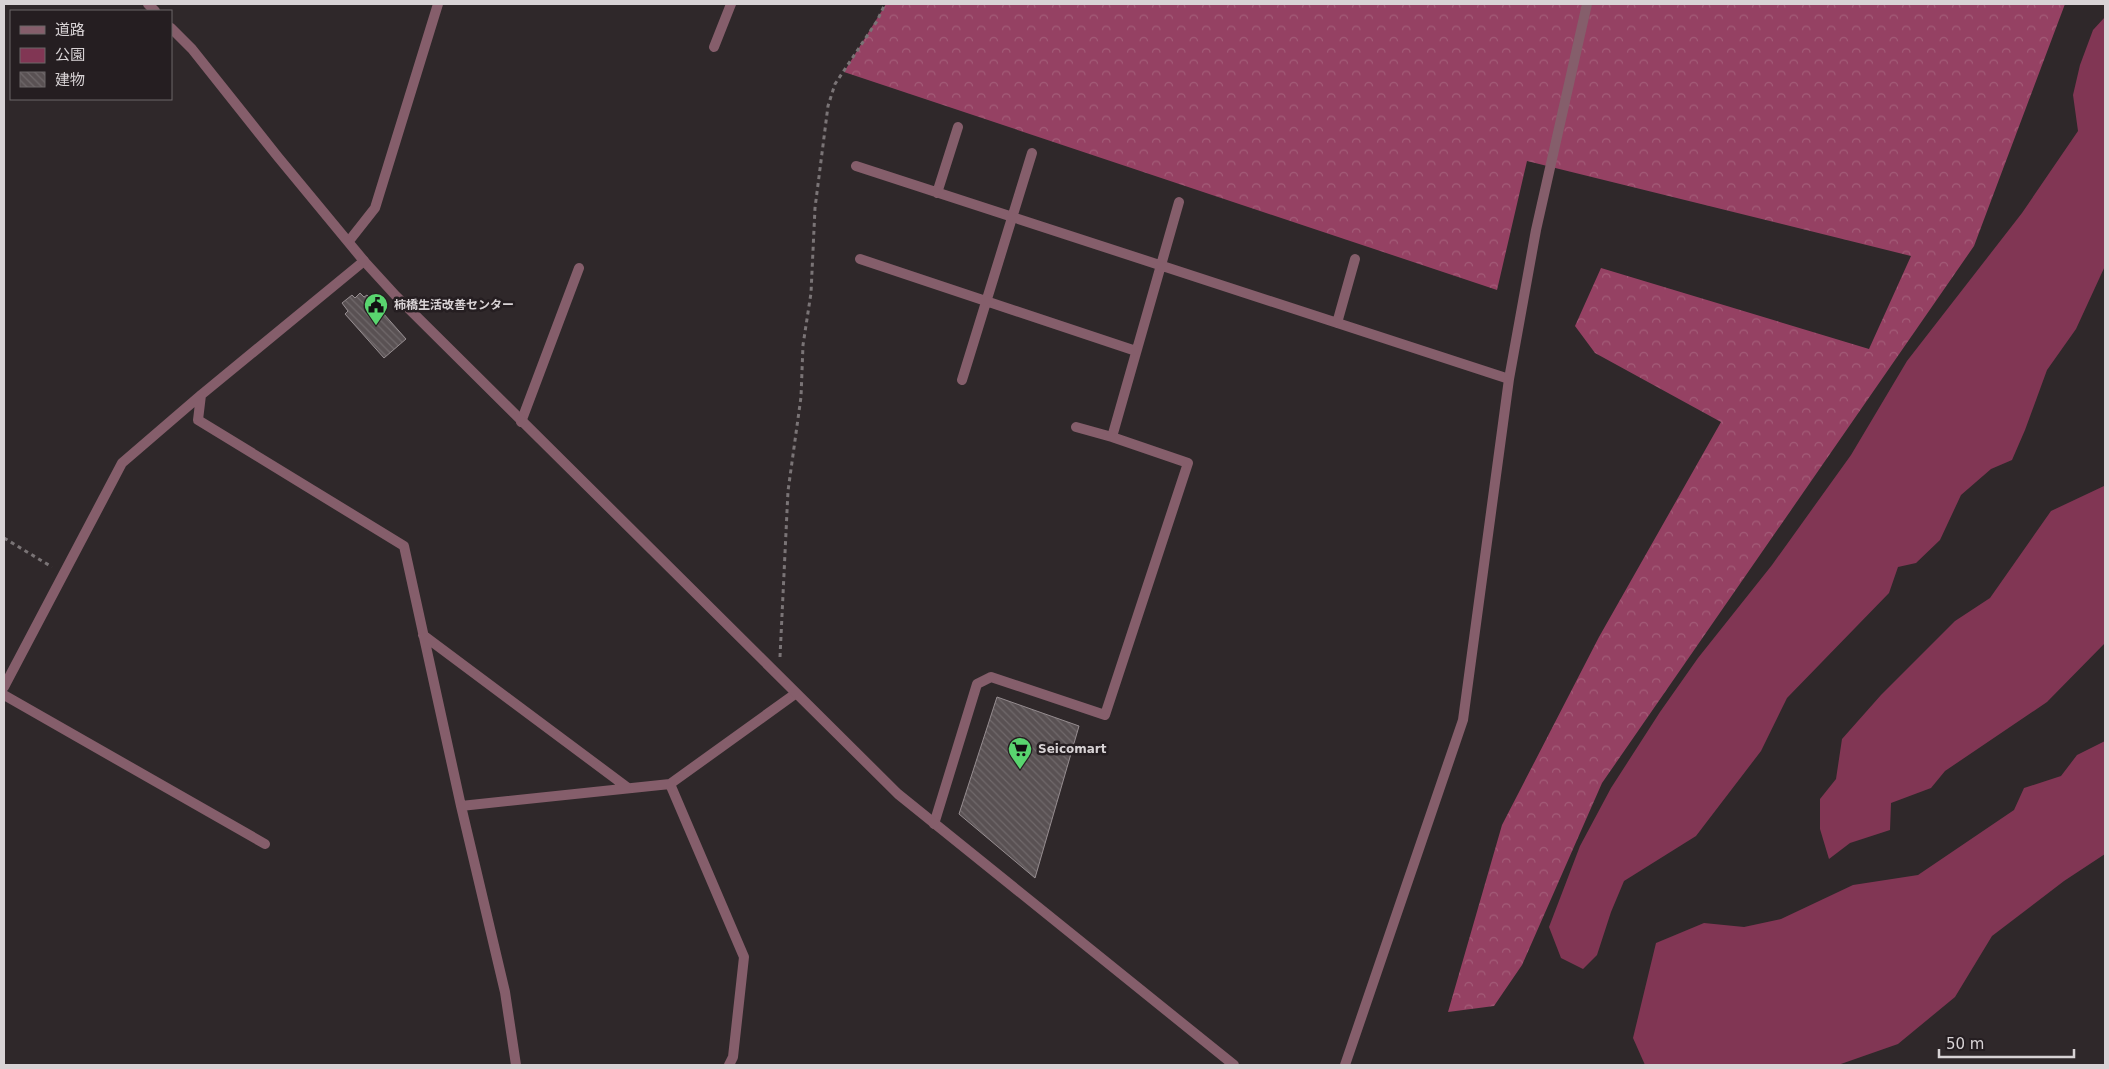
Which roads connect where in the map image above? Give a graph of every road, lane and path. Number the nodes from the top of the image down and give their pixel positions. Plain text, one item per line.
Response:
1 (438, 4) edge
2 (731, 4) edge
3 (885, 4) edge
4 (1587, 4) edge
5 (172, 29) edge
6 (714, 47) dead end
7 (958, 126) dead end
8 (1032, 153) dead end
9 (856, 166) dead end
10 (937, 192) junction
11 (1179, 202) dead end
12 (1011, 217) junction
13 (348, 242) junction
14 (860, 259) dead end
15 (1355, 260) dead end
16 (364, 261) junction
17 (1160, 266) junction
18 (579, 268) dead end
19 (986, 302) junction
20 (1337, 323) junction
21 (1136, 351) junction
22 (1509, 379) junction
23 (962, 380) dead end
24 (201, 395) junction
25 (522, 422) junction
26 (1076, 427) dead end
27 (1112, 437) junction
28 (4, 538) edge
29 (63, 574) junction
30 (423, 635) junction
31 (781, 679) junction
32 (4, 687) edge
33 (795, 694) junction
34 (4, 695) edge
35 (670, 784) junction
36 (628, 788) junction
37 (461, 806) junction
38 (934, 824) junction
39 (265, 844) dead end
40 (516, 1065) edge
41 (729, 1065) edge
42 (1234, 1065) edge
43 (1345, 1065) edge

1 - 13 street
2 - 6 street
3 - 31 path
4 - 22 street
5 - 13 street
7 - 10 street
8 - 12 street
9 - 10 street
10 - 12 street
11 - 17 street
12 - 17 street
12 - 19 street
13 - 16 street
14 - 19 street
15 - 20 street
16 - 24 street
16 - 25 street
17 - 20 street
17 - 21 street
18 - 25 street
19 - 21 street
19 - 23 street
20 - 22 street
21 - 27 street
22 - 43 street
24 - 29 street
24 - 30 street
25 - 31 street
26 - 27 street
27 - 38 street
28 - 29 path
29 - 32 street
30 - 36 street
30 - 37 street
31 - 33 street
33 - 35 street
33 - 38 street
34 - 39 street
35 - 36 street
35 - 41 street
36 - 37 street
37 - 40 street
38 - 42 street

